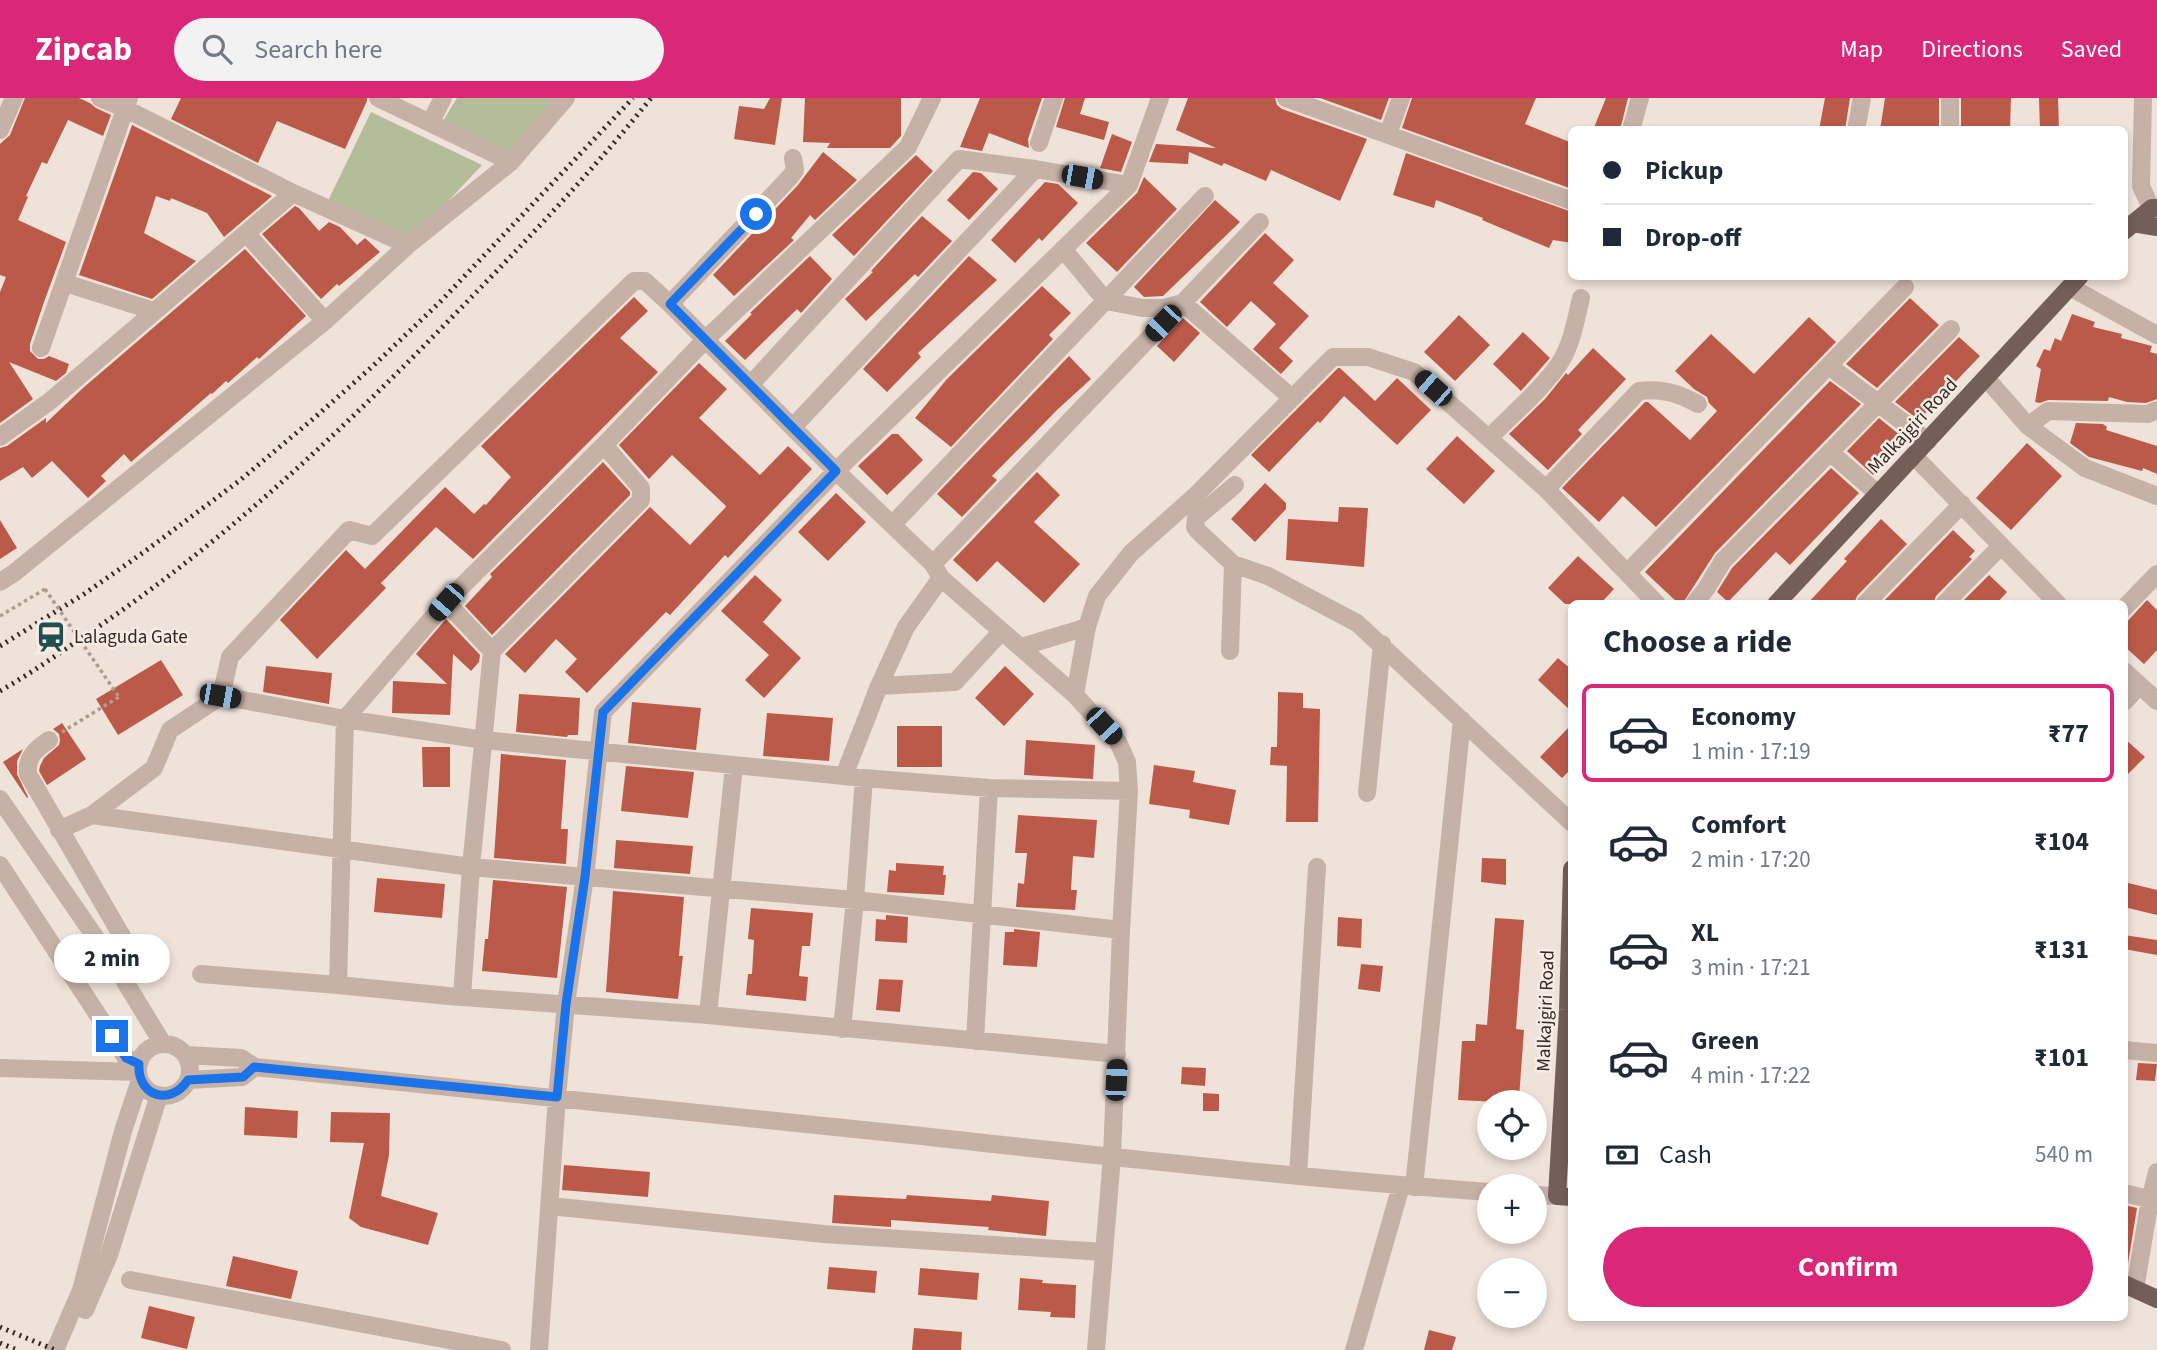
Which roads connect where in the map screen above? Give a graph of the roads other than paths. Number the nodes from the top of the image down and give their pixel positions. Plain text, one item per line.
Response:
1 (14, 98) edge
2 (100, 98) edge
3 (379, 98) edge
4 (443, 98) edge
5 (566, 98) edge
6 (932, 98) edge
7 (1054, 98) edge
8 (1160, 98) edge
9 (1286, 98) edge
10 (1401, 98) edge
11 (1640, 98) edge
12 (1862, 98) edge
13 (1950, 98) edge
14 (2143, 98) edge
15 (127, 103) edge
16 (430, 123) junction
17 (1632, 126) edge
18 (1857, 126) edge
19 (1950, 126) edge
20 (0, 130) edge
21 (1388, 134) junction
22 (1039, 143) dead end
23 (793, 158) dead end
24 (511, 162) junction
25 (1035, 169) junction
26 (1129, 185) junction
27 (2133, 186) edge
28 (293, 193) junction
29 (1205, 196) dead end
30 (1568, 200) edge
31 (2155, 212) edge
32 (1260, 222) dead end
33 (2129, 227) edge
34 (2157, 227) edge
35 (246, 233) junction
36 (408, 245) junction
37 (1063, 249) junction
38 (2075, 282) edge
39 (65, 283) junction
40 (1905, 287) dead end
41 (1581, 298) dead end
42 (1106, 301) junction
43 (1182, 303) junction
44 (670, 304) junction
45 (154, 311) junction
46 (325, 321) junction
47 (1951, 330) dead end
48 (2157, 335) edge
49 (706, 339) junction
50 (41, 348) dead end
51 (1829, 366) junction
52 (1987, 379) junction
53 (751, 384) junction
54 (1292, 398) junction
55 (1879, 402) junction
56 (1698, 404) dead end
57 (2157, 410) edge
58 (2028, 426) junction
59 (793, 427) junction
60 (0, 437) edge
61 (1489, 438) junction
62 (1928, 441) junction
63 (604, 444) junction
64 (1830, 452) junction
65 (1914, 456) junction
66 (836, 471) junction
67 (1235, 485) dead end
68 (1546, 489) junction
69 (1878, 494) junction
70 (2157, 496) edge
71 (1962, 504) junction
72 (892, 524) junction
73 (2001, 546) junction
74 (1233, 564) junction
75 (937, 571) junction
76 (1627, 573) junction
77 (2157, 574) edge
78 (0, 582) edge
79 (2044, 590) junction
80 (1653, 600) edge
81 (1697, 600) edge
82 (1780, 600) edge
83 (1869, 600) edge
84 (1948, 600) edge
85 (2035, 600) edge
86 (2054, 600) edge
87 (446, 602) junction
88 (2128, 604) edge
89 (1087, 627) junction
90 (1002, 631) junction
91 (1381, 644) junction
92 (1021, 647) junction
93 (492, 651) junction
94 (1230, 651) dead end
95 (2128, 675) edge
96 (879, 686) junction
97 (2139, 686) junction
98 (1075, 695) junction
99 (220, 696) junction
100 (2128, 698) edge
101 (2157, 701) edge
102 (345, 719) junction
103 (1462, 720) junction
104 (49, 740) road end
105 (484, 740) junction
106 (598, 751) junction
107 (734, 766) junction
108 (844, 776) junction
109 (864, 778) junction
110 (989, 788) junction
111 (1129, 791) junction
112 (1367, 793) dead end
113 (0, 799) edge
114 (92, 815) junction
115 (1568, 819) edge
116 (59, 830) junction
117 (340, 850) junction
118 (0, 865) edge
119 (471, 867) junction
120 (1317, 867) dead end
121 (585, 877) junction
122 (721, 890) junction
123 (855, 900) junction
124 (983, 915) junction
125 (1121, 930) junction
126 (118, 970) junction
127 (201, 974) dead end
128 (338, 985) junction
129 (462, 996) junction
130 (566, 1004) junction
131 (1568, 1010) edge
132 (708, 1015) junction
133 (842, 1029) junction
134 (975, 1041) junction
135 (163, 1044) junction
136 (2128, 1050) edge
137 (2157, 1053) edge
138 (1117, 1054) junction
139 (186, 1055) junction
140 (254, 1067) junction
141 (0, 1068) edge
142 (139, 1072) junction
143 (188, 1080) junction
144 (159, 1095) junction
145 (557, 1097) junction
146 (1112, 1157) junction
147 (2157, 1172) edge
148 (1298, 1175) junction
149 (1408, 1186) junction
150 (1477, 1191) edge
151 (2128, 1194) edge
152 (1564, 1197) edge
153 (2153, 1200) edge
154 (550, 1206) junction
155 (1104, 1252) junction
156 (130, 1280) dead end
157 (2130, 1287) edge
158 (86, 1294) junction
159 (2157, 1299) edge
160 (55, 1350) edge
161 (68, 1350) edge
162 (502, 1350) edge
163 (539, 1350) edge
164 (1096, 1350) edge
165 (1354, 1350) edge

1 - 20 street
2 - 15 street
3 - 16 street
4 - 16 street
5 - 24 street
6 - 49 street
7 - 22 street
8 - 26 street
9 - 21 street
10 - 21 street
11 - 17 street
12 - 18 street
13 - 19 street
14 - 27 street
15 - 28 street
15 - 39 street
16 - 24 street
21 - 30 street
23 - 44 street
24 - 36 street
25 - 26 street
25 - 53 street
25 - 59 street
26 - 37 street
27 - 31 street
28 - 35 street
28 - 36 street
29 - 42 street
31 - 33 main road
32 - 43 street
33 - 34 main road
35 - 45 street
35 - 46 street
36 - 46 street
37 - 42 street
37 - 66 street
38 - 48 street
38 - 52 main road, Malkajgiri Road
39 - 45 street
39 - 50 street
40 - 51 street
41 - 61 street
42 - 43 street
42 - 72 street
43 - 54 street
43 - 75 street
44 - 49 street
44 - 99 street
45 - 60 street
46 - 78 street
47 - 55 street
49 - 53 street
49 - 63 street
51 - 55 street
51 - 76 street
52 - 58 street
52 - 62 main road, Malkajgiri Road
53 - 59 street
54 - 61 street
54 - 89 street
55 - 62 street
55 - 64 street
56 - 68 street
57 - 58 street
58 - 70 street
59 - 66 street
61 - 68 street
62 - 65 main road, Malkajgiri Road
63 - 87 street
63 - 93 street
64 - 69 street
64 - 81 street
65 - 69 main road, Malkajgiri Road
65 - 71 street
66 - 72 street
66 - 106 street
67 - 74 street
68 - 76 street
69 - 82 main road, Malkajgiri Road
71 - 73 street
71 - 83 street
72 - 75 street
73 - 79 street
73 - 84 street
74 - 91 street
74 - 94 street
75 - 90 street
75 - 96 street
76 - 80 street
77 - 88 street
79 - 85 street
79 - 86 street
87 - 93 street
87 - 102 street
89 - 92 street
89 - 98 street
90 - 92 street
90 - 96 street
91 - 103 street
91 - 112 street
92 - 98 street
93 - 105 street
95 - 97 street
96 - 108 street
97 - 100 street
97 - 101 street
98 - 111 street
99 - 102 street
99 - 114 street
102 - 105 street
102 - 117 street
103 - 115 street
103 - 149 street
104 - 116 street
105 - 106 street
105 - 119 street
106 - 107 street
106 - 121 street
107 - 108 street
107 - 122 street
108 - 109 street
109 - 110 street
109 - 123 street
110 - 111 street
110 - 124 street
111 - 125 street
113 - 126 street
114 - 116 street
114 - 117 street
116 - 126 street
117 - 119 street
117 - 128 street
118 - 142 street
119 - 121 street
119 - 129 street
120 - 148 street
121 - 122 street
121 - 130 street
122 - 123 street
122 - 132 street
123 - 124 street
123 - 133 street
124 - 125 street
124 - 134 street
125 - 138 street
126 - 135 street
127 - 128 street
128 - 129 street
129 - 130 street
130 - 132 street
130 - 145 street
131 - 152 main road, Malkajgiri Road
132 - 133 street
133 - 134 street
134 - 138 street
135 - 139 street
135 - 142 street
136 - 137 street
138 - 146 street
139 - 140 street
139 - 143 street
140 - 143 street
140 - 145 street
141 - 142 street
142 - 144 street
142 - 158 street
143 - 144 street
144 - 158 street
145 - 146 street
145 - 154 street
146 - 148 street
146 - 155 street
147 - 153 street
148 - 149 street
149 - 150 street
149 - 165 street
151 - 153 street
153 - 157 street
154 - 155 street
154 - 163 street
155 - 164 street
156 - 162 street
157 - 159 main road
158 - 160 street
158 - 161 street

